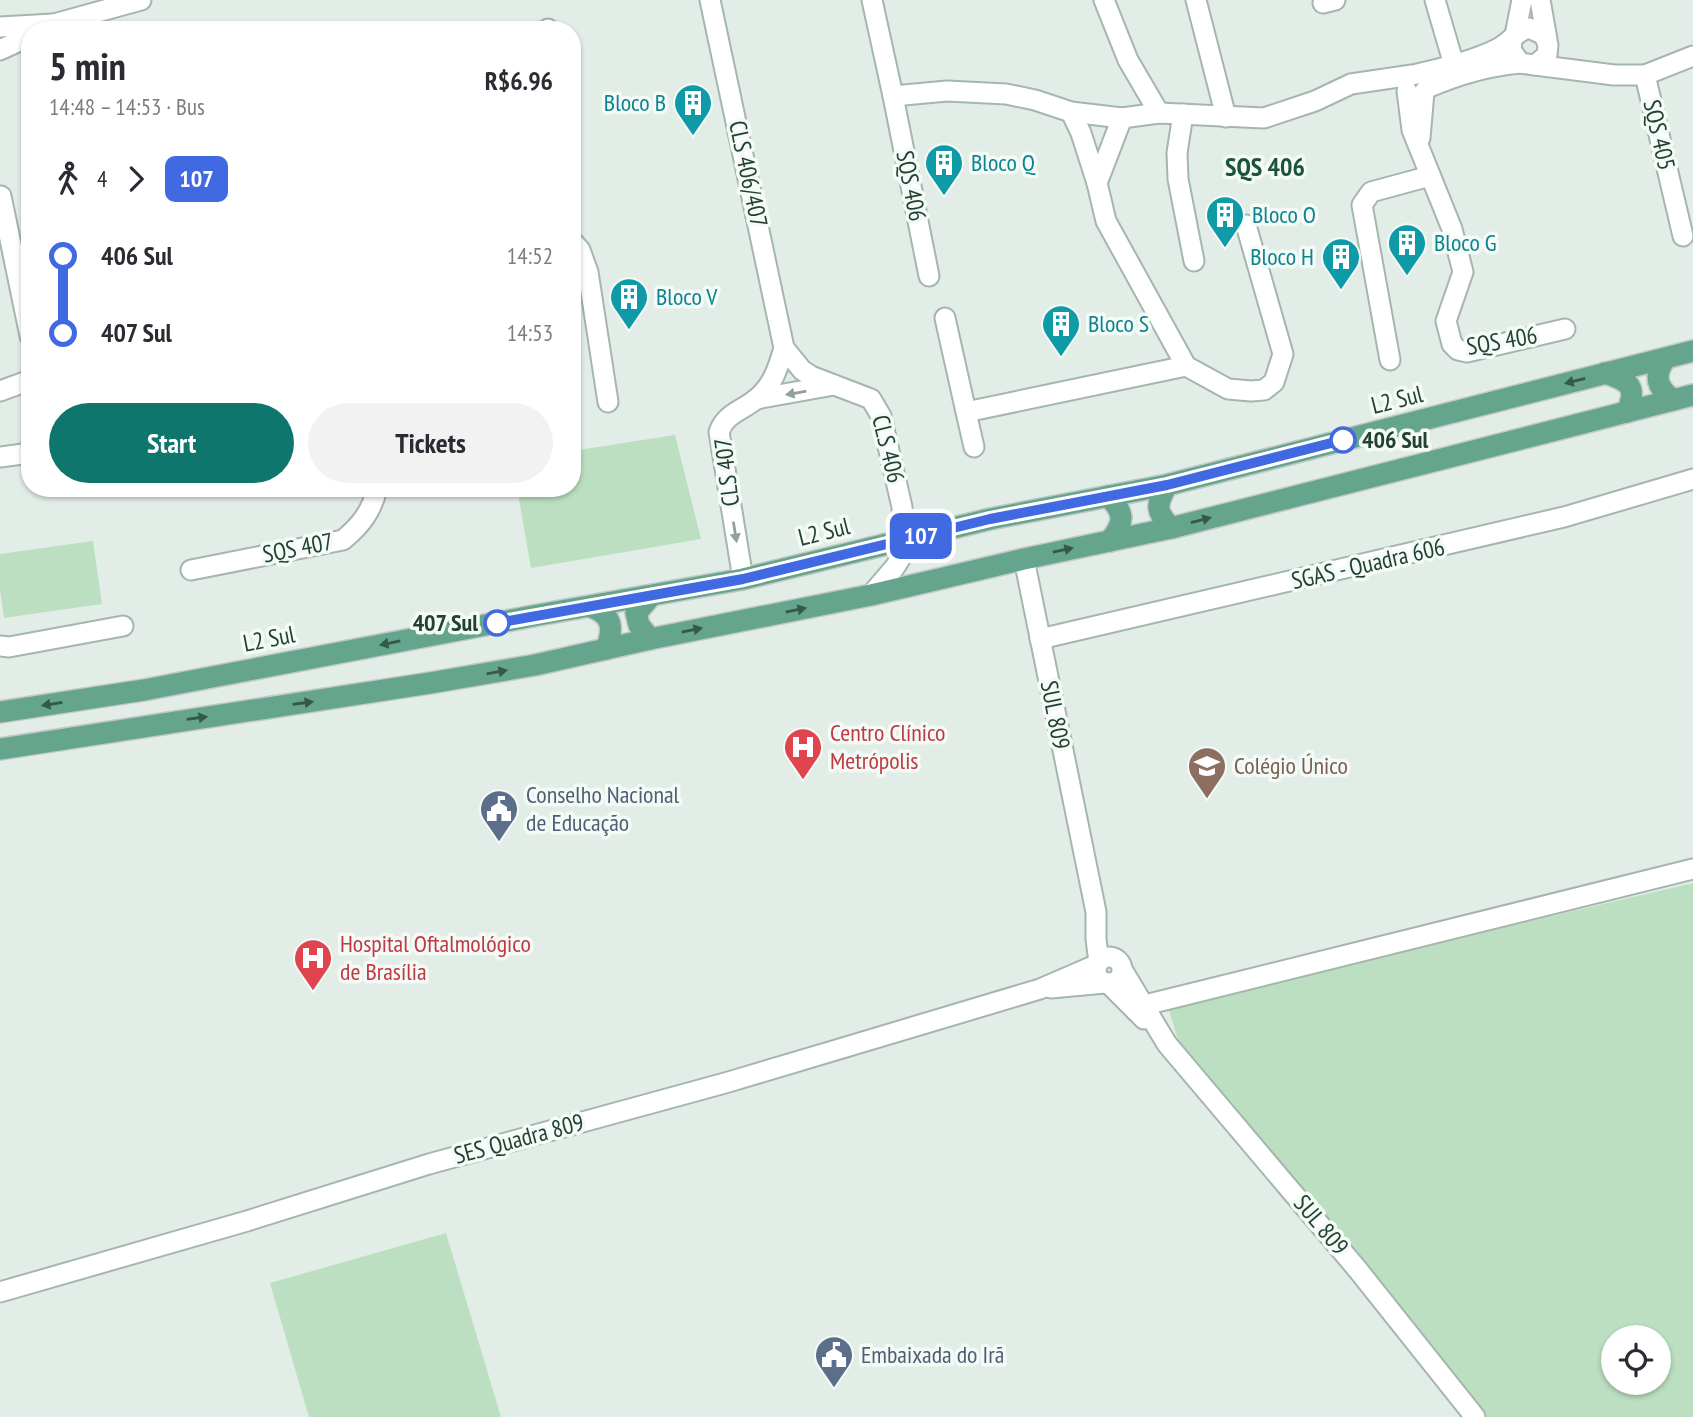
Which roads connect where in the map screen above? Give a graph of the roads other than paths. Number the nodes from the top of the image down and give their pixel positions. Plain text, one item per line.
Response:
1 (141, 0) edge
2 (710, 0) edge
3 (872, 0) edge
4 (1104, 0) edge
5 (1196, 0) edge
6 (1435, 0) edge
7 (1522, 0) edge
8 (1540, 0) edge
9 (69, 21) edge
10 (0, 27) edge
11 (21, 27) edge
12 (1514, 37) junction
13 (21, 40) edge
14 (1547, 42) junction
15 (0, 50) edge
16 (1693, 56) edge
17 (1527, 64) junction
18 (1456, 70) junction
19 (1614, 75) junction
20 (1645, 75) junction
21 (1416, 85) junction
22 (893, 96) junction
23 (1071, 112) junction
24 (1159, 113) junction
25 (1184, 114) junction
26 (1226, 117) junction
27 (1122, 118) junction
28 (1081, 133) junction
29 (1115, 139) junction
30 (1430, 176) junction
31 (1097, 183) junction
32 (1, 196) edge
33 (1246, 225) dead end
34 (1683, 236) dead end
35 (581, 253) edge
36 (1194, 261) dead end
37 (929, 276) dead end
38 (21, 293) edge
39 (945, 318) dead end
40 (1564, 329) dead end
41 (784, 348) junction
42 (1693, 351) edge
43 (1665, 359) junction
44 (1390, 360) dead end
45 (1186, 366) junction
46 (1605, 373) junction
47 (0, 379) edge
48 (21, 380) edge
49 (21, 384) edge
50 (835, 385) junction
51 (0, 391) edge
52 (1683, 397) edge
53 (756, 399) junction
54 (608, 401) dead end
55 (965, 412) junction
56 (1626, 412) junction
57 (974, 447) dead end
58 (21, 454) edge
59 (0, 457) edge
60 (1693, 479) edge
61 (1167, 485) junction
62 (1108, 496) junction
63 (374, 497) edge
64 (1171, 528) junction
65 (903, 540) junction
66 (1110, 541) junction
67 (1024, 559) junction
68 (191, 570) dead end
69 (743, 579) junction
70 (871, 595) junction
71 (650, 597) junction
72 (591, 607) junction
73 (123, 626) dead end
74 (650, 639) junction
75 (1040, 639) junction
76 (0, 646) edge
77 (607, 649) junction
78 (144, 690) junction
79 (102, 696) junction
80 (0, 712) edge
81 (151, 725) junction
82 (109, 731) junction
83 (0, 749) edge
84 (1693, 869) edge
85 (1096, 912) junction
86 (1109, 971) junction
87 (1061, 978) junction
88 (1040, 989) junction
89 (1140, 1008) junction
90 (0, 1292) edge
91 (1475, 1417) edge

1 - 9 street
2 - 41 street, CLS 406/407
3 - 22 street, SQS 406
4 - 24 street
5 - 26 street
6 - 18 street
7 - 12 street
8 - 14 street
10 - 11 street
12 - 14 street
12 - 17 street
12 - 18 street
13 - 15 street
14 - 17 street
14 - 19 street, SQS 405
16 - 20 street, SQS 405
17 - 18 street
17 - 19 street, SQS 405
18 - 21 street
19 - 20 street, SQS 405
20 - 34 street, SQS 405
21 - 26 street
21 - 30 street, SQS 406
22 - 23 street
22 - 37 street, SQS 406
23 - 27 street
23 - 28 street
24 - 25 street
24 - 27 street
25 - 26 street
25 - 36 street
27 - 29 street
28 - 29 street
28 - 31 street
29 - 31 street
30 - 40 street, SQS 406
30 - 44 street
31 - 45 street
32 - 38 street
33 - 45 street
35 - 54 street
39 - 55 street
41 - 50 street, CLS 406
41 - 53 street, CLS 407
42 - 43 main road, L2 Sul
43 - 46 main road, L2 Sul
43 - 52 main road
45 - 55 street
46 - 56 main road
46 -> 61 main road, L2 Sul
47 - 48 street
49 - 51 street
50 -> 53 street
50 - 65 street, CLS 406
52 - 56 main road
53 -> 69 street, CLS 407
55 - 57 street
64 -> 56 main road
58 - 59 street
60 - 75 street, SGAS - Quadra 606
61 - 62 main road, L2 Sul
61 - 64 main road
62 - 65 main road, L2 Sul
62 - 66 main road
63 - 68 street, SQS 407
64 - 66 main road
65 - 69 main road, L2 Sul
65 - 70 street, CLS 406
67 -> 66 main road
67 - 70 main road
67 - 75 street, SUL 809
69 - 71 main road, L2 Sul
74 -> 70 main road
71 - 72 main road, L2 Sul
71 - 74 main road
72 - 77 main road
72 -> 78 main road, L2 Sul
73 - 76 street
74 - 77 main road
75 - 85 street, SUL 809
81 -> 77 main road
78 - 79 main road, L2 Sul
78 - 81 main road
79 -> 80 main road, L2 Sul
79 - 82 main road
81 - 82 main road
82 - 83 main road
84 - 89 street
85 - 86 street, SUL 809
85 - 87 street
86 - 87 street, SES Quadra 809
86 - 88 street, SES Quadra 809
86 - 89 street, SUL 809
87 - 88 street, SES Quadra 809
88 - 90 street, SES Quadra 809
89 - 91 street, SUL 809

